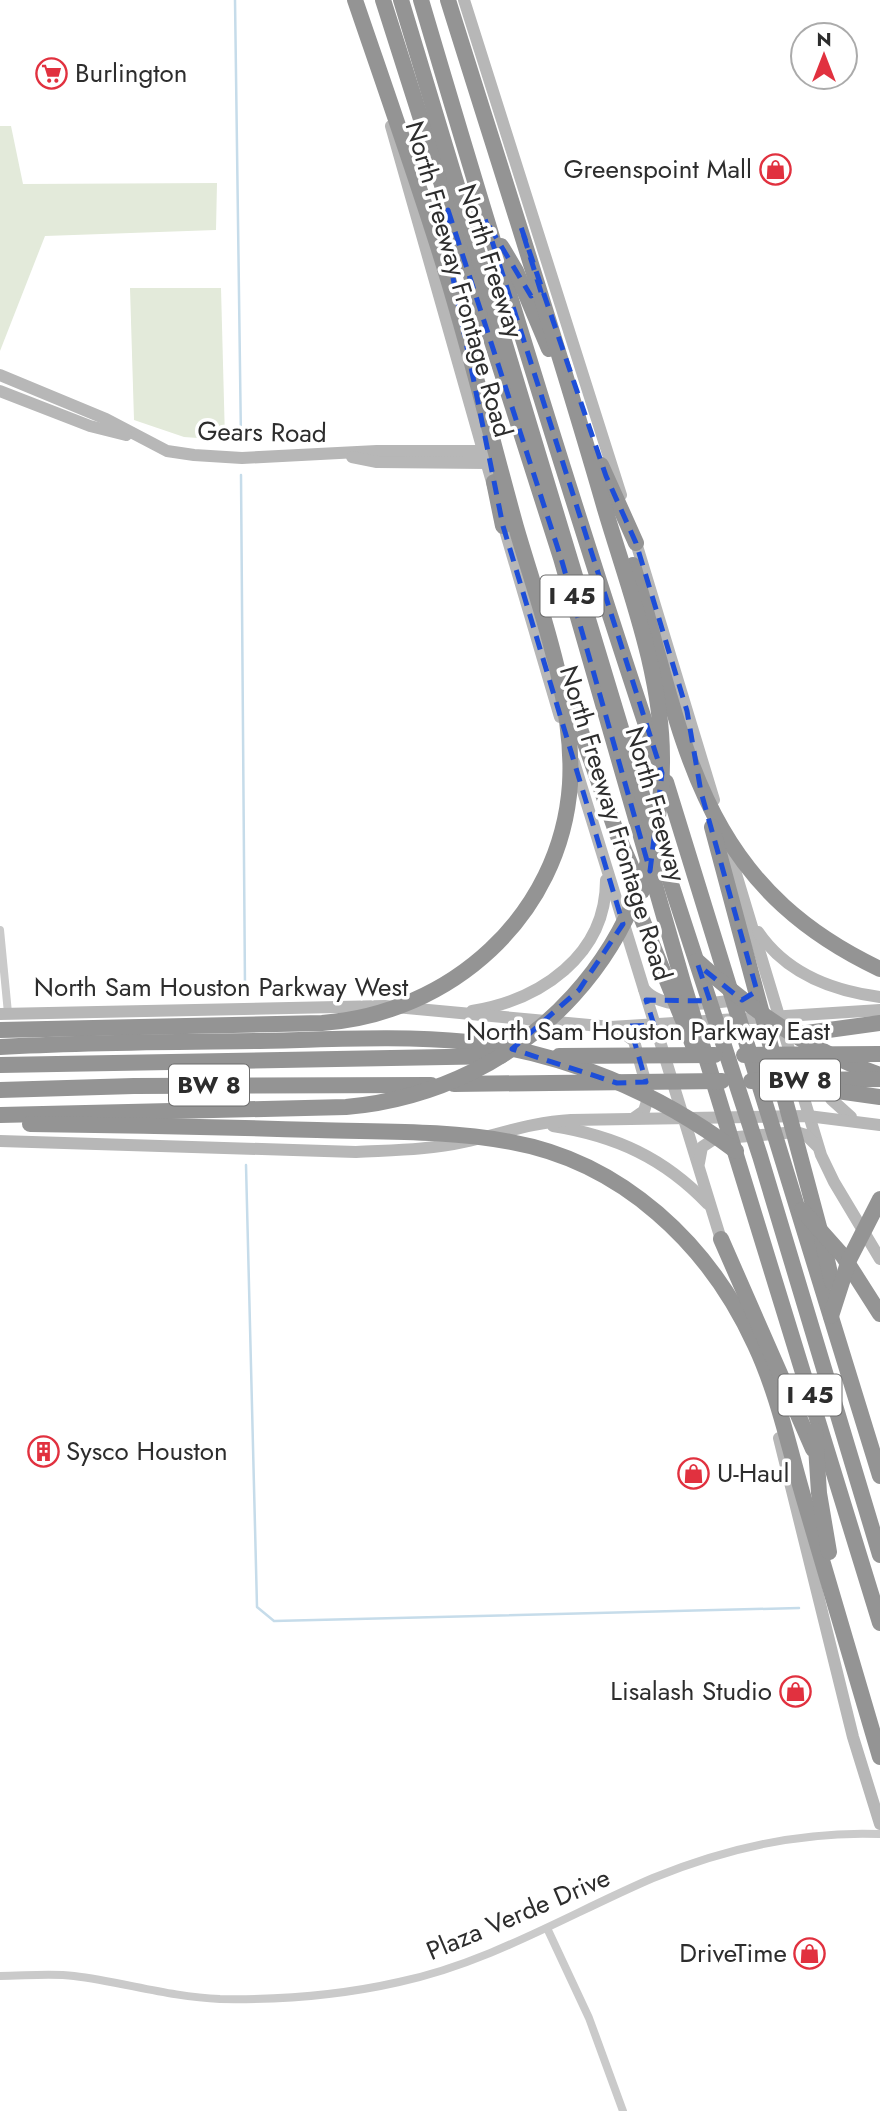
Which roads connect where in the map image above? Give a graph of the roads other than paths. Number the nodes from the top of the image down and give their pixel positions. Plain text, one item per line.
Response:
1 (347, 0) edge
2 (355, 0) edge
3 (383, 0) edge
4 (401, 0) edge
5 (421, 0) edge
6 (449, 0) edge
7 (464, 0) edge
8 (448, 210) junction
9 (485, 219) junction
10 (522, 227) junction
11 (0, 375) edge
12 (26, 384) junction
13 (0, 391) edge
14 (20, 399) junction
15 (144, 439) junction
16 (487, 457) junction
17 (503, 526) junction
18 (636, 543) junction
19 (543, 621) junction
20 (555, 699) junction
21 (687, 711) junction
22 (605, 866) junction
23 (752, 923) junction
24 (0, 930) edge
25 (880, 969) edge
26 (759, 970) junction
27 (642, 986) junction
28 (677, 987) junction
29 (880, 997) edge
30 (880, 1010) edge
31 (4, 1013) edge
32 (454, 1013) junction
33 (826, 1015) junction
34 (778, 1018) junction
35 (880, 1023) edge
36 (653, 1025) junction
37 (611, 1027) junction
38 (0, 1030) edge
39 (0, 1046) edge
40 (880, 1054) edge
41 (582, 1056) junction
42 (0, 1065) edge
43 (880, 1077) edge
44 (720, 1081) junction
45 (0, 1090) edge
46 (880, 1097) edge
47 (0, 1115) edge
48 (808, 1115) junction
49 (682, 1117) junction
50 (634, 1118) junction
51 (856, 1120) junction
52 (0, 1124) edge
53 (535, 1124) junction
54 (880, 1125) edge
55 (0, 1141) edge
56 (821, 1154) junction
57 (699, 1170) junction
58 (880, 1199) edge
59 (712, 1209) junction
60 (721, 1239) junction
61 (880, 1259) edge
62 (880, 1314) edge
63 (853, 1384) junction
64 (880, 1475) edge
65 (880, 1555) edge
66 (866, 1578) junction
67 (880, 1623) edge
68 (852, 1659) junction
69 (880, 1757) edge
70 (880, 1824) edge
71 (880, 1834) edge
72 (547, 1928) junction
73 (0, 1976) edge
74 (623, 2111) edge

1 - 16 main road, North Freeway Frontage Road
2 - 19 highway
3 - 8 highway, North Freeway / I 45
4 - 65 highway, North Freeway / I 45
5 - 9 highway, North Freeway / I 45
6 - 10 highway
7 - 18 main road
8 - 17 highway
8 - 28 highway, North Freeway / I 45
9 - 18 highway
9 - 63 highway, North Freeway / I 45
10 - 25 highway
10 - 47 highway
11 - 12 main road, Gears Road
12 - 14 main road
12 - 15 main road, Gears Road
13 - 14 main road, Gears Road
14 - 15 main road, Gears Road
15 - 16 main road, Gears Road
16 - 17 main road, North Freeway Frontage Road
17 - 20 main road, North Freeway Frontage Road
18 - 21 main road
19 - 38 highway
19 - 43 highway
20 - 22 main road, North Freeway Frontage Road
20 - 28 highway
21 - 23 main road
21 - 26 highway
22 - 27 main road, North Freeway Frontage Road
22 - 32 main road
23 - 26 main road
23 - 29 main road
24 - 31 street
26 - 27 main road
26 - 34 main road
26 - 63 highway
27 - 36 main road, North Freeway Frontage Road
28 - 66 highway, I 45
30 - 33 main road, North Sam Houston Parkway East
31 - 32 main road, North Sam Houston Parkway West
32 - 37 main road, North Sam Houston Parkway West
33 - 34 main road, North Sam Houston Parkway East
33 - 51 main road
34 - 36 main road, North Sam Houston Parkway West
34 - 48 main road
35 - 41 highway
36 - 37 main road, North Sam Houston Parkway West
36 - 49 main road, North Freeway Frontage Road
37 - 50 main road
39 - 62 highway
40 - 41 highway, North Sam Houston Parkway East / BW 8
41 - 42 highway, North Sam Houston Parkway East / BW 8
43 - 44 highway, North Sam Houston Parkway East / BW 8
44 - 45 highway, North Sam Houston Parkway East / BW 8
44 - 46 highway
48 - 49 main road
48 - 51 main road
48 - 56 main road
49 - 50 main road
49 - 57 main road, North Freeway Frontage Road
50 - 53 main road
51 - 54 main road
52 - 68 highway
53 - 55 main road
53 - 59 main road
56 - 57 main road
56 - 61 main road
57 - 59 main road, North Freeway Frontage Road
58 - 68 highway
59 - 60 main road, North Freeway Frontage Road
60 - 66 highway
60 - 70 main road, North Freeway Frontage Road
63 - 64 highway, North Freeway / I 45
66 - 67 highway, I 45
68 - 69 highway
71 - 72 street, Plaza Verde Drive
72 - 73 street, Plaza Verde Drive
72 - 74 street

